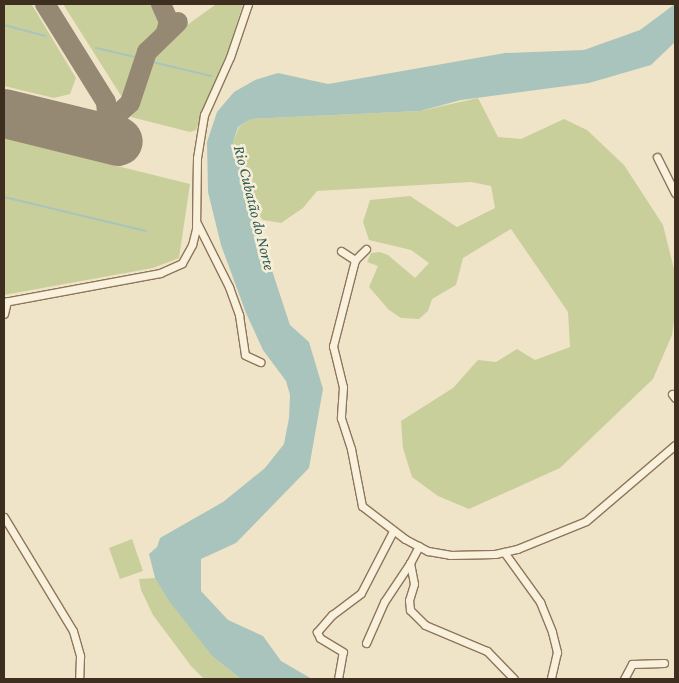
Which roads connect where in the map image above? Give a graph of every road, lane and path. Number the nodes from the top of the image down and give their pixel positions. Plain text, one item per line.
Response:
1 (248, 4) edge
2 (657, 157) dead end
3 (675, 193) edge
4 (196, 222) junction
5 (366, 249) dead end
6 (341, 251) dead end
7 (355, 260) junction
8 (6, 302) edge
9 (4, 314) edge
10 (260, 362) dead end
11 (675, 445) edge
12 (4, 516) edge
13 (393, 531) junction
14 (419, 546) junction
15 (504, 552) junction
16 (410, 563) junction
17 (366, 643) dead end
18 (664, 663) dead end
19 (79, 679) edge
20 (338, 679) edge
21 (514, 679) edge
22 (551, 679) edge
23 (624, 679) edge

1 - 4 street
2 - 3 street
4 - 8 street
4 - 10 street
5 - 7 street
6 - 7 street
7 - 13 street
8 - 9 street
11 - 15 street
12 - 19 street
13 - 14 street
13 - 20 street
14 - 15 street
14 - 16 street
15 - 22 street
16 - 17 street
16 - 21 street
18 - 23 street

